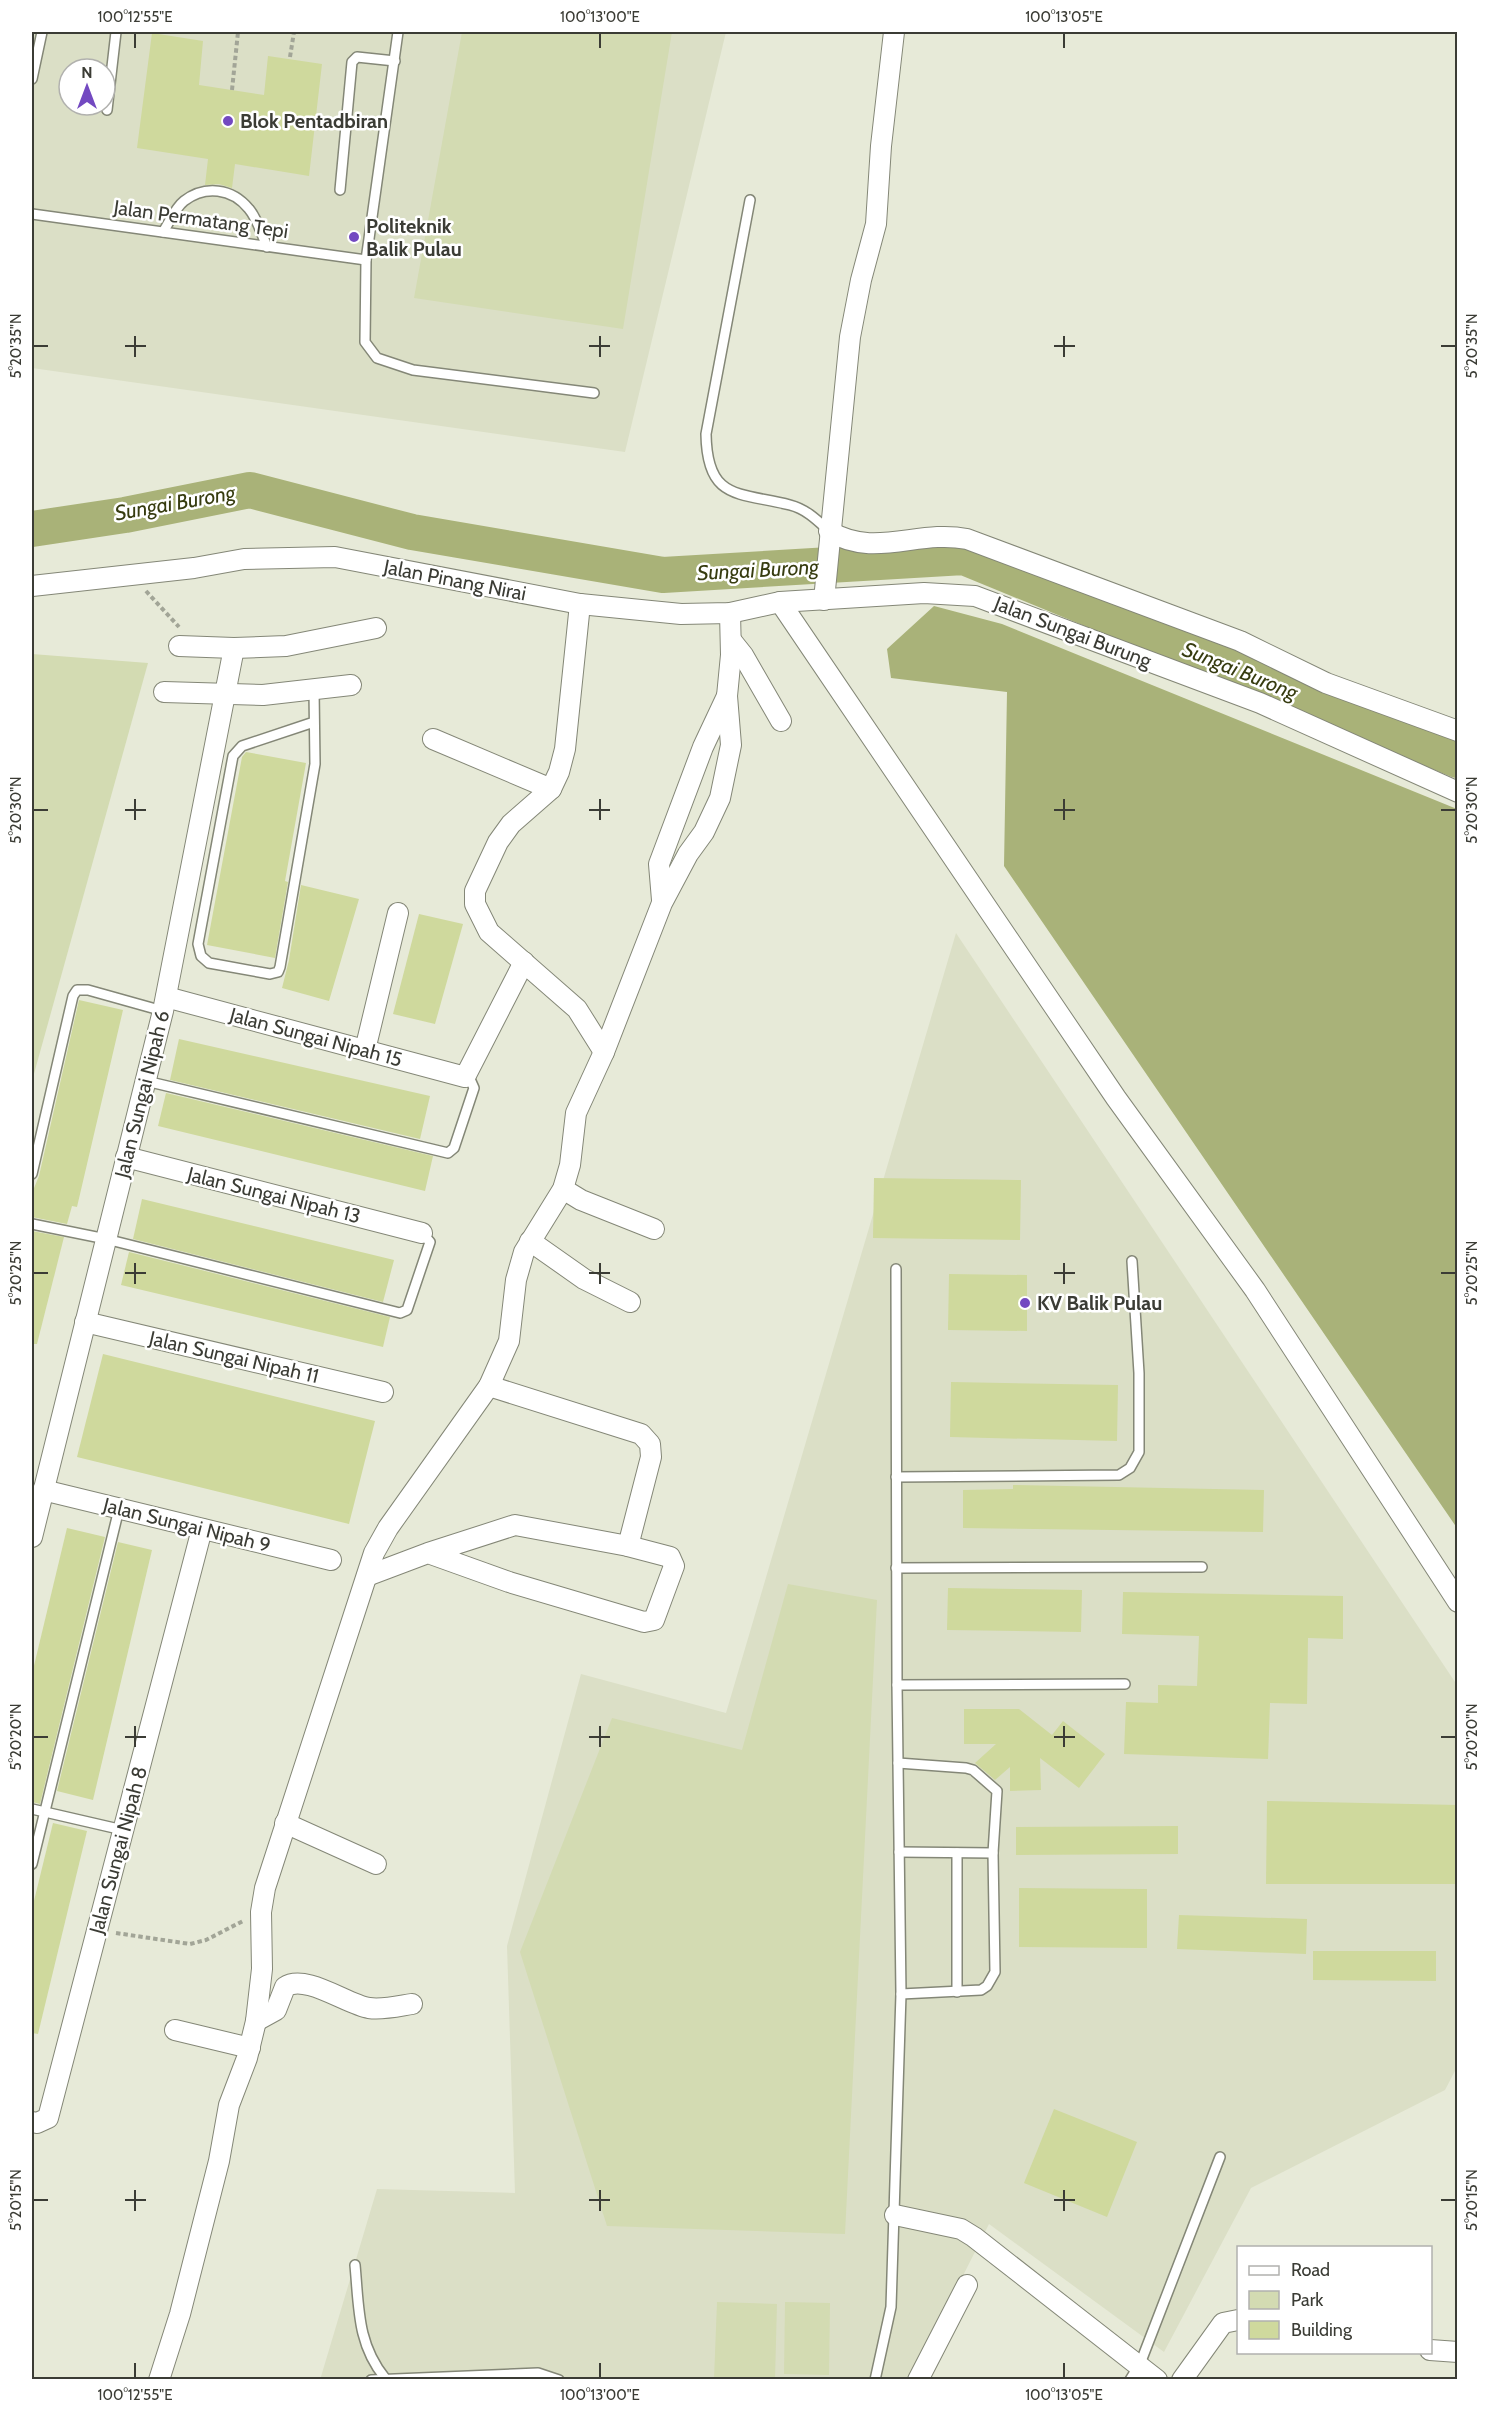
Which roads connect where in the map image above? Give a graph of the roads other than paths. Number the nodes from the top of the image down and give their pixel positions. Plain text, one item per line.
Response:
1 (42, 32) edge
2 (116, 32) edge
3 (398, 32) edge
4 (894, 32) edge
5 (113, 57) edge
6 (395, 61) junction
7 (32, 79) edge
8 (340, 190) dead end
9 (750, 200) dead end
10 (32, 214) edge
11 (163, 232) junction
12 (267, 247) junction
13 (366, 260) junction
14 (594, 393) dead end
15 (829, 534) junction
16 (32, 586) edge
17 (825, 593) junction
18 (878, 597) joint
19 (780, 602) junction
20 (580, 604) junction
21 (730, 613) junction
22 (376, 628) dead end
23 (731, 640) junction
24 (188, 646) road end
25 (234, 648) junction
26 (351, 685) dead end
27 (314, 690) junction
28 (164, 692) dead end
29 (226, 693) junction
30 (728, 696) junction
31 (781, 721) dead end
32 (314, 722) junction
33 (1458, 731) edge
34 (434, 739) dead end
35 (551, 789) junction
36 (1458, 792) edge
37 (662, 903) junction
38 (398, 913) dead end
39 (524, 962) junction
40 (165, 1004) junction
41 (365, 1050) junction
42 (604, 1052) junction
43 (465, 1077) junction
44 (146, 1081) junction
45 (126, 1157) junction
46 (32, 1174) edge
47 (562, 1189) junction
48 (32, 1224) edge
49 (654, 1230) dead end
50 (422, 1233) joint
51 (106, 1239) junction
52 (530, 1242) junction
53 (1132, 1261) dead end
54 (896, 1269) dead end
55 (630, 1302) dead end
56 (85, 1322) junction
57 (489, 1386) junction
58 (383, 1392) dead end
59 (896, 1477) junction
60 (43, 1490) junction
61 (119, 1509) junction
62 (34, 1516) edge
63 (202, 1529) junction
64 (32, 1537) edge
65 (628, 1546) junction
66 (428, 1553) junction
67 (331, 1560) dead end
68 (1202, 1567) dead end
69 (896, 1568) junction
70 (367, 1576) junction
71 (1458, 1602) edge
72 (1125, 1684) dead end
73 (897, 1685) junction
74 (898, 1763) junction
75 (32, 1809) edge
76 (45, 1812) junction
77 (285, 1823) junction
78 (123, 1830) junction
79 (899, 1852) junction
80 (957, 1853) junction
81 (993, 1854) junction
82 (32, 1864) edge
83 (376, 1864) dead end
84 (957, 1992) junction
85 (901, 1994) junction
86 (412, 2004) dead end
87 (256, 2021) junction
88 (175, 2030) dead end
89 (249, 2048) junction
90 (32, 2122) edge
91 (1220, 2157) dead end
92 (895, 2215) junction
93 (355, 2265) dead end
94 (967, 2285) dead end
95 (1237, 2320) edge
96 (1432, 2350) edge
97 (1458, 2352) edge
98 (1135, 2372) edge
99 (385, 2378) edge
100 (159, 2379) edge
101 (371, 2379) edge
102 (559, 2379) edge
103 (874, 2379) edge
104 (918, 2379) edge
105 (1157, 2379) edge
106 (1182, 2379) edge

1 - 7 lane
2 - 5 lane
3 - 6 lane
4 - 15 street
6 - 8 lane
6 - 13 lane
9 - 15 lane
10 - 11 lane, Jalan Permatang Tepi
11 - 12 lane, Jalan Permatang Tepi
11 - 12 lane
12 - 13 lane, Jalan Permatang Tepi
13 - 14 lane
15 - 17 street
15 - 33 street
16 - 20 street, Jalan Pinang Nirai
17 - 18 street, Jalan Pinang Nirai
17 - 19 street, Jalan Pinang Nirai
18 - 36 street, Jalan Sungai Burung
19 - 21 street, Jalan Pinang Nirai
19 - 71 street
20 - 21 street, Jalan Pinang Nirai
20 - 35 street
21 - 23 street
22 - 25 street
23 - 30 street
23 - 31 street
24 - 25 street
25 - 29 street, Jalan Sungai Nipah 6
26 - 27 street
27 - 29 street
27 - 32 lane
28 - 29 street
29 - 40 street, Jalan Sungai Nipah 6
30 - 37 street
30 - 37 street
32 - 32 lane
34 - 35 street
35 - 39 street
37 - 42 street
38 - 41 street
39 - 42 street
39 - 43 street
40 - 41 street, Jalan Sungai Nipah 15
40 - 44 street, Jalan Sungai Nipah 6
40 - 46 lane
41 - 43 street, Jalan Sungai Nipah 15
42 - 47 street
43 - 44 lane
44 - 45 street, Jalan Sungai Nipah 6
45 - 50 street, Jalan Sungai Nipah 13
45 - 51 street, Jalan Sungai Nipah 6
47 - 49 street
47 - 52 street
48 - 51 lane
50 - 51 lane
51 - 56 street, Jalan Sungai Nipah 6
52 - 55 street
52 - 57 street
53 - 59 lane
54 - 59 lane
56 - 58 street, Jalan Sungai Nipah 11
56 - 60 street, Jalan Sungai Nipah 6
57 - 65 street
57 - 70 street
59 - 69 lane
60 - 61 street, Jalan Sungai Nipah 9
60 - 62 street, Jalan Sungai Nipah 6
61 - 63 street, Jalan Sungai Nipah 9
61 - 76 lane
62 - 64 street, Jalan Sungai Nipah 6
63 - 67 street, Jalan Sungai Nipah 9
63 - 78 street, Jalan Sungai Nipah 8
65 - 66 street
65 - 66 street
66 - 70 street
68 - 69 lane
69 - 73 lane
70 - 77 street
72 - 73 lane
73 - 74 lane
74 - 79 lane
74 - 81 lane
75 - 76 lane
76 - 78 lane
76 - 82 lane
77 - 83 street
77 - 87 street
78 - 90 street, Jalan Sungai Nipah 8
79 - 80 lane
79 - 85 lane
80 - 81 lane
80 - 84 lane
81 - 84 lane
84 - 85 lane
85 - 92 lane
86 - 87 street
87 - 89 street
88 - 89 street
89 - 100 street
91 - 98 lane
92 - 98 street
92 - 103 lane
93 - 99 lane
94 - 104 street
95 - 106 street
96 - 97 street
98 - 105 street
99 - 101 lane
99 - 102 lane

